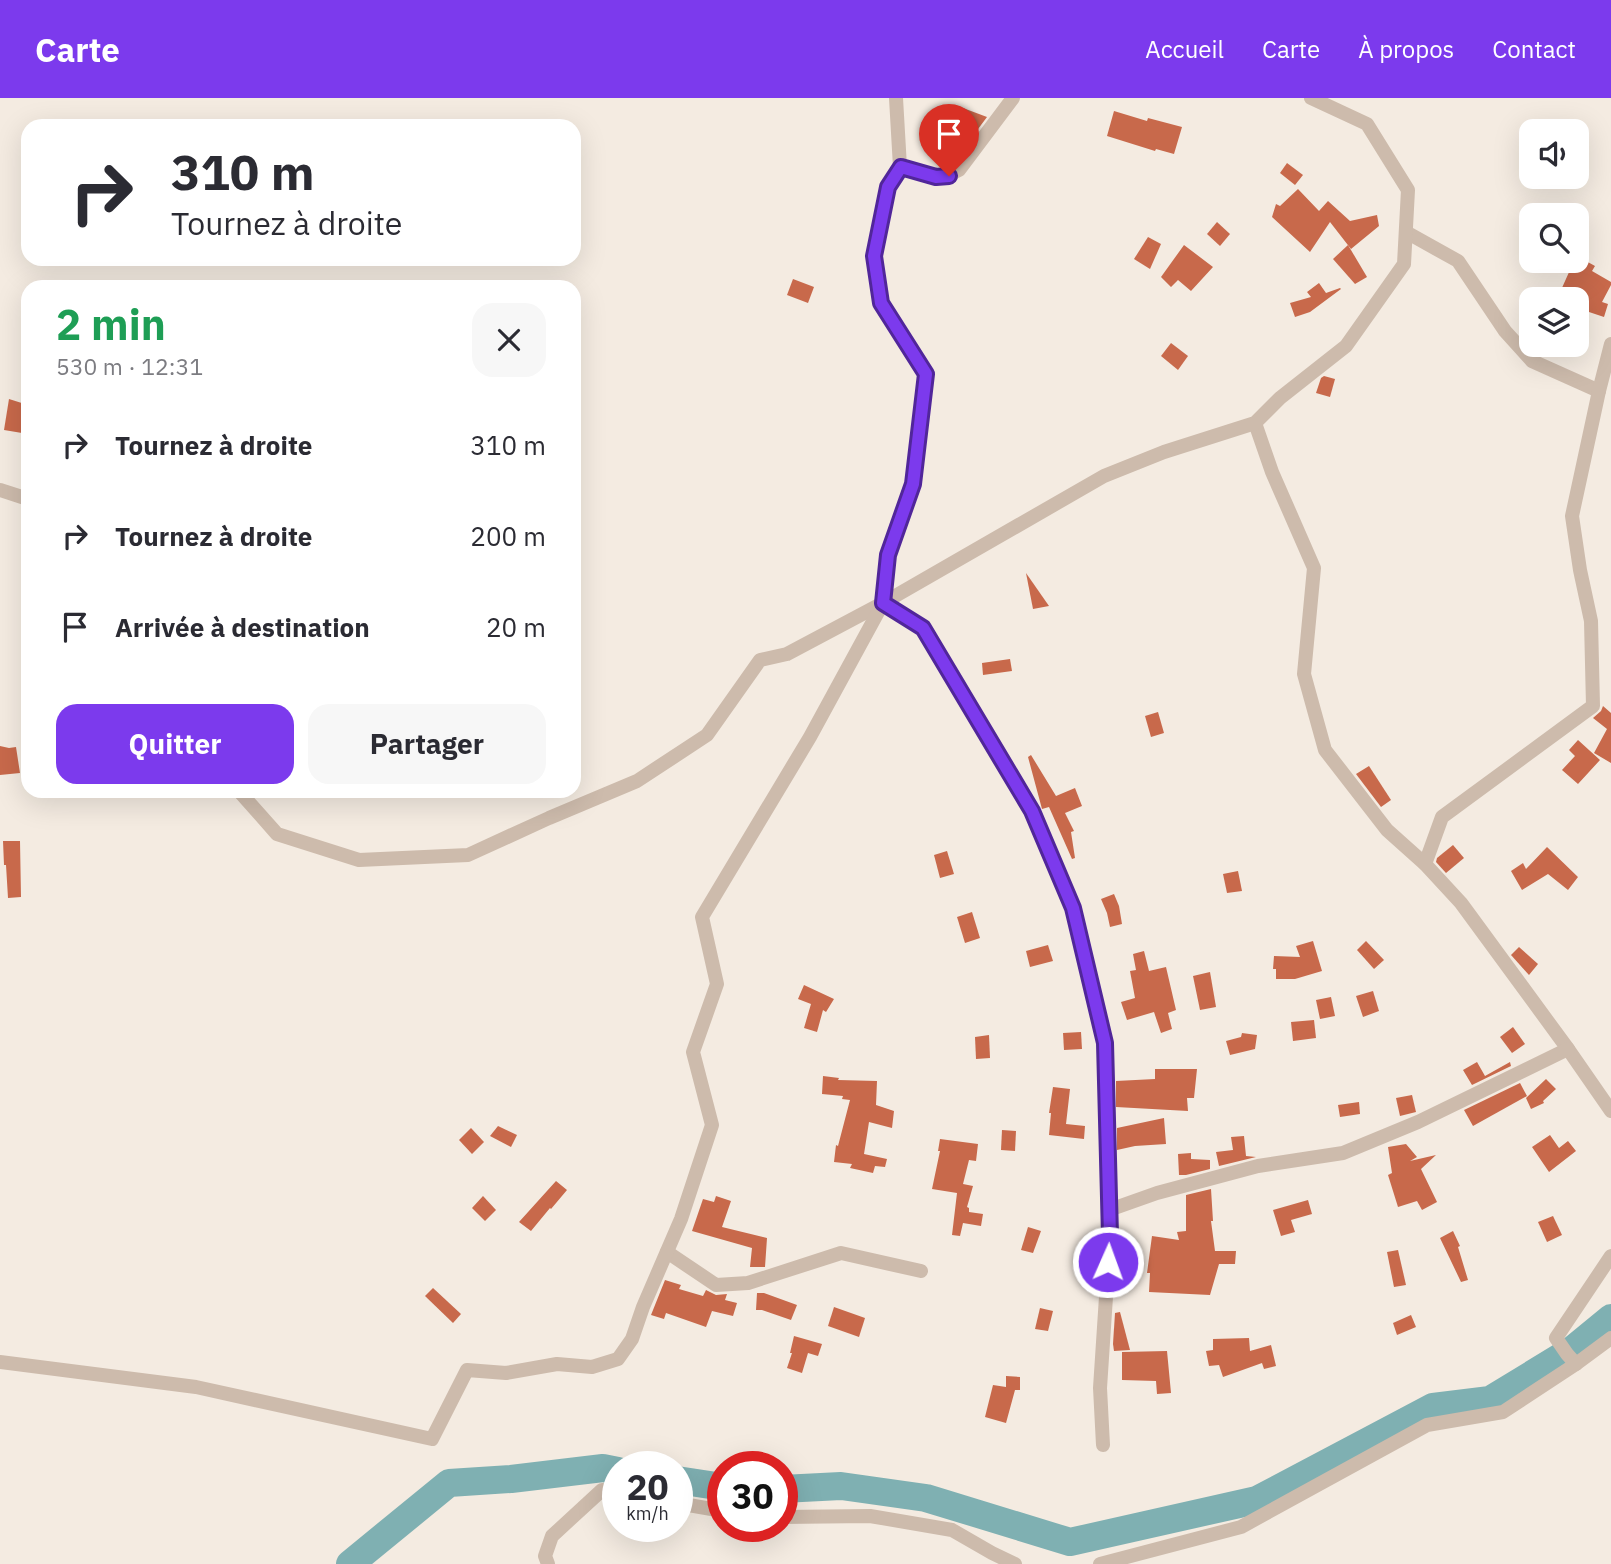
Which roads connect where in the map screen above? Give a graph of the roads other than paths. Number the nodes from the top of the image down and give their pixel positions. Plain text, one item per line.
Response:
1 (896, 98) edge
2 (1013, 98) edge
3 (1311, 98) edge
4 (901, 167) junction
5 (1406, 232) junction
6 (1611, 344) edge
7 (1599, 391) junction
8 (1255, 423) junction
9 (0, 490) edge
10 (21, 497) edge
11 (883, 603) junction
12 (245, 798) edge
13 (1425, 864) junction
14 (1568, 1049) junction
15 (1611, 1111) edge
16 (1109, 1210) junction
17 (667, 1252) junction
18 (1611, 1256) edge
19 (921, 1271) dead end
20 (1611, 1338) edge
21 (1572, 1359) junction
22 (0, 1362) edge
23 (1103, 1445) dead end
24 (602, 1490) edge
25 (798, 1517) edge
26 (548, 1564) edge
27 (1015, 1564) edge
28 (1100, 1564) edge

1 - 4 street
2 - 4 street
3 - 5 street
4 - 11 street
5 - 7 street
5 - 8 street
6 - 7 street
7 - 13 street
8 - 11 street
8 - 13 street
9 - 10 street
11 - 12 street
11 - 16 street
11 - 17 street
13 - 14 street
14 - 15 street
14 - 16 street
16 - 23 street
17 - 19 street
17 - 22 street
18 - 21 street
20 - 21 street
21 - 28 street
24 - 26 street
25 - 27 street

